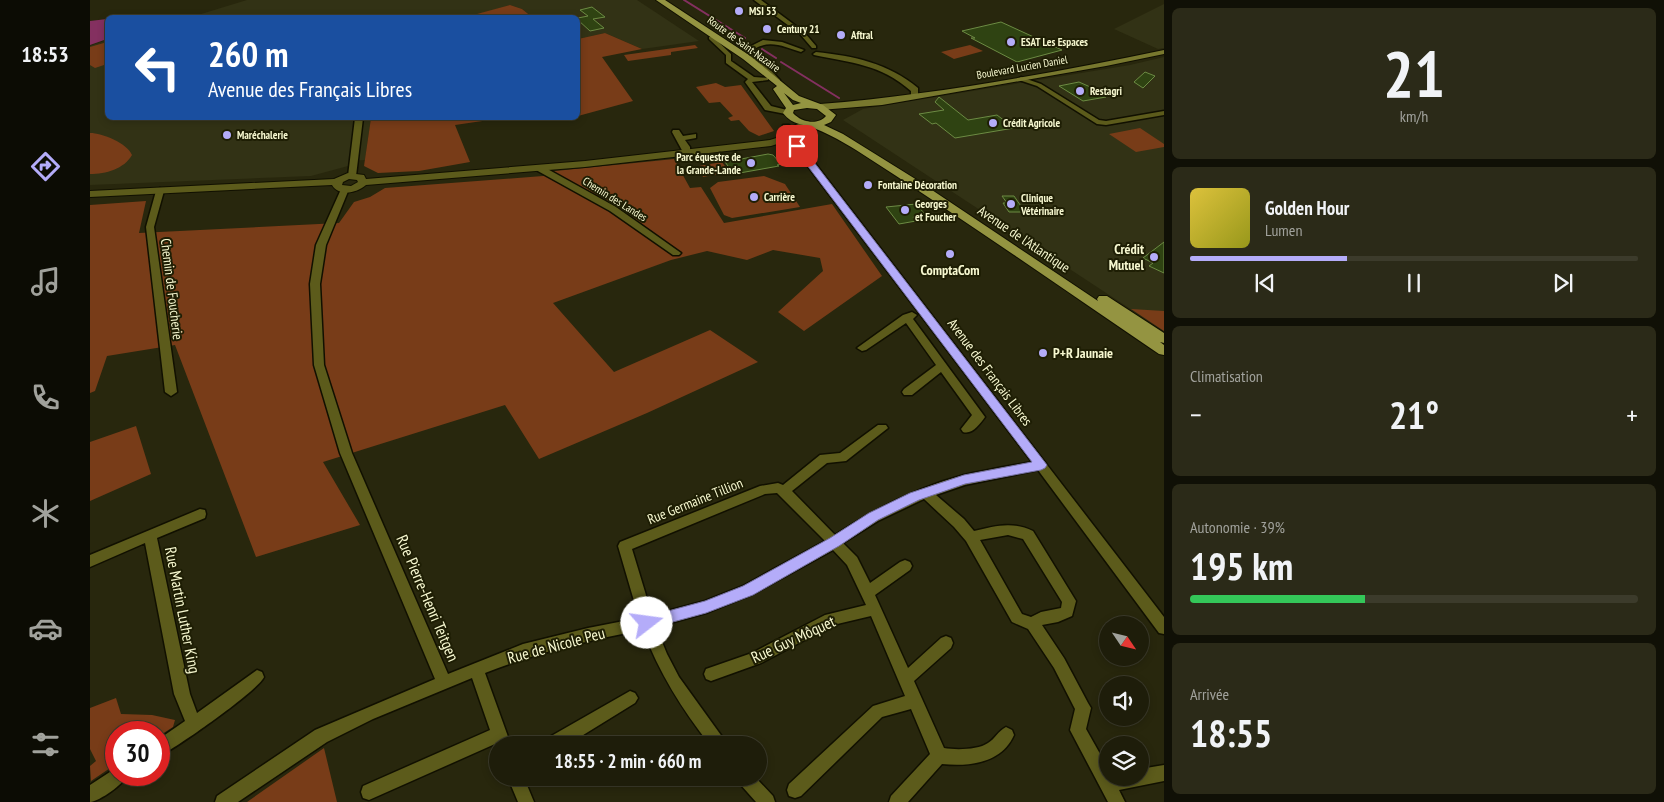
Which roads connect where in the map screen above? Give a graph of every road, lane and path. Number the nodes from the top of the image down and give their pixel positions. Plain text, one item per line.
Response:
1 (653, 0) edge
2 (660, 0) edge
3 (757, 0) edge
4 (774, 13) junction
5 (799, 31) junction
6 (805, 37) junction
7 (711, 38) junction
8 (802, 49) junction
9 (815, 51) junction
10 (1164, 52) edge
11 (752, 78) junction
12 (766, 79) junction
13 (1038, 80) junction
14 (785, 88) junction
15 (914, 97) junction
16 (882, 102) junction
17 (816, 106) junction
18 (789, 113) junction
19 (1164, 113) edge
20 (830, 117) junction
21 (359, 120) edge
22 (810, 124) junction
23 (786, 127) junction
24 (693, 136) dead end
25 (789, 137) junction
26 (744, 145) junction
27 (687, 152) junction
28 (539, 168) junction
29 (352, 176) junction
30 (363, 182) junction
31 (341, 186) junction
32 (160, 191) junction
33 (90, 194) edge
34 (676, 253) dead end
35 (923, 311) junction
36 (907, 317) junction
37 (1164, 340) edge
38 (862, 348) dead end
39 (1164, 352) edge
40 (942, 366) junction
41 (171, 392) dead end
42 (908, 392) dead end
43 (999, 410) junction
44 (977, 412) junction
45 (882, 428) dead end
46 (967, 429) dead end
47 (1041, 465) junction
48 (784, 491) junction
49 (925, 493) junction
50 (200, 514) dead end
51 (150, 535) junction
52 (971, 536) junction
53 (835, 542) junction
54 (90, 561) edge
55 (905, 566) dead end
56 (867, 593) junction
57 (875, 609) junction
58 (647, 623) junction
59 (1033, 624) junction
60 (1164, 628) edge
61 (946, 643) dead end
62 (476, 669) junction
63 (711, 674) dead end
64 (257, 678) dead end
65 (906, 680) junction
66 (444, 682) junction
67 (630, 698) dead end
68 (915, 700) junction
69 (194, 724) junction
70 (1006, 735) dead end
71 (499, 736) edge
72 (567, 736) edge
73 (713, 736) edge
74 (170, 740) edge
75 (489, 744) edge
76 (939, 756) junction
77 (1099, 769) edge
78 (1164, 773) edge
79 (1149, 776) edge
80 (105, 785) edge
81 (519, 786) edge
82 (753, 786) edge
83 (1108, 786) edge
84 (795, 790) dead end
85 (369, 792) dead end
86 (90, 795) edge
87 (223, 802) edge
88 (526, 802) edge
89 (766, 802) edge
90 (897, 802) edge
91 (1117, 802) edge

1 - 7 main road, Route de Saint-Nazaire
2 - 14 main road, Route de Saint-Nazaire
3 - 4 street
4 - 5 street
4 - 6 street
5 - 6 street
5 - 8 street
6 - 9 street
7 - 11 street
7 - 12 main road, Route de Saint-Nazaire
8 - 9 street
8 - 14 street
9 - 15 street
10 - 13 main road, Boulevard Lucien Daniel
11 - 12 street
11 - 18 street
12 - 18 main road, Route de Saint-Nazaire
13 - 15 main road, Boulevard Lucien Daniel
13 - 19 street
14 - 17 main road, Route de Saint-Nazaire
15 - 16 main road, Boulevard Lucien Daniel
16 - 17 main road, Boulevard Lucien Daniel
16 - 20 main road, Boulevard Lucien Daniel
17 - 18 main road
17 - 20 main road, Route de Saint-Nazaire
18 - 22 main road, Avenue de l'Atlantique
18 - 23 street
20 - 22 main road
20 - 37 main road, Avenue de l'Atlantique
21 - 29 street
22 - 25 street
22 - 39 main road, Avenue de l'Atlantique
23 - 25 street
23 - 26 street
24 - 27 street
25 - 26 street
25 - 35 street, Avenue des Français Libres
26 - 27 street
27 - 28 street
28 - 30 street
28 - 34 street, Chemin des Landes
29 - 30 street
29 - 31 street
30 - 31 street
31 - 32 street
31 - 66 street, Rue Pierre-Henri Teitgen
32 - 33 street
32 - 41 street, Chemin de Foucherie
35 - 36 street
35 - 43 street, Avenue des Français Libres
36 - 38 street
36 - 40 street
40 - 42 street
40 - 44 street
43 - 44 street
43 - 47 street, Avenue des Français Libres
44 - 46 street
45 - 48 street
47 - 49 street, Rue de Nicole Peu
47 - 60 street, Avenue des Français Libres
48 - 53 street
48 - 58 street, Rue Germaine Tillion
49 - 52 street
49 - 53 street, Rue de Nicole Peu
50 - 51 street
51 - 54 street, Rue Martin Luther King
51 - 69 street, Rue Martin Luther King
52 - 59 street
52 - 59 street
53 - 56 street
53 - 58 street, Rue de Nicole Peu
55 - 56 street
56 - 57 street
57 - 63 street, Rue Guy Môquet
57 - 65 street
58 - 62 street, Rue de Nicole Peu
58 - 73 street
59 - 77 street
61 - 65 street
62 - 66 street, Rue de Nicole Peu
62 - 71 street
64 - 69 street
65 - 68 street
66 - 87 street, Rue de Nicole Peu
67 - 72 street
68 - 76 street
68 - 84 street
69 - 74 street
70 - 76 street
75 - 85 street
76 - 90 street
78 - 79 street
80 - 86 street
81 - 88 street
82 - 89 street
83 - 91 street

